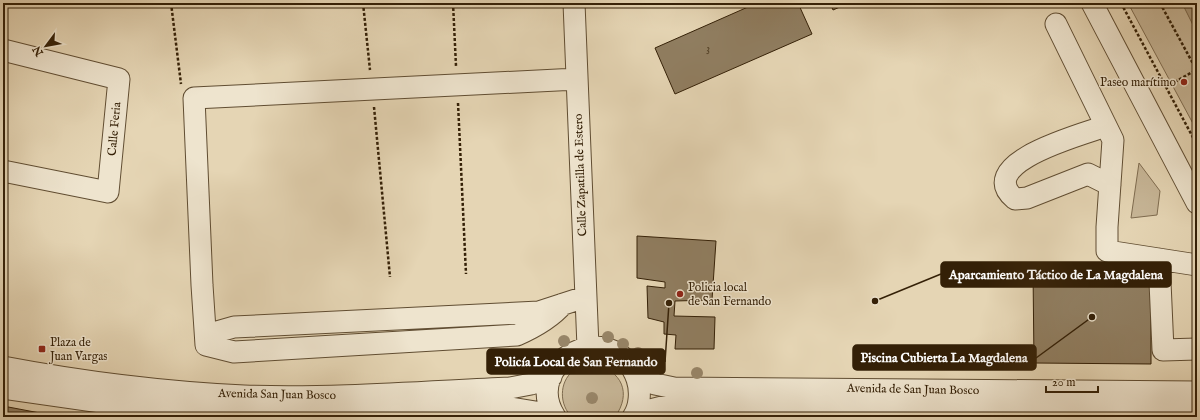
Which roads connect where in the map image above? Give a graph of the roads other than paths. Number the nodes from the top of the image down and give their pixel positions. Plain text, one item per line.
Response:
1 (574, 3) edge
2 (1092, 3) edge
3 (1056, 24) dead end
4 (3, 50) edge
5 (577, 80) junction
6 (1106, 126) junction
7 (3, 171) edge
8 (1110, 185) junction
9 (1197, 203) edge
10 (1159, 258) junction
11 (1197, 266) edge
12 (585, 297) junction
13 (588, 347) junction
14 (1197, 349) edge
15 (3, 367) edge
16 (634, 370) junction
17 (551, 377) junction
18 (3, 388) edge
19 (1196, 407) edge
20 (879, 411) edge
21 (555, 416) edge
22 (634, 416) edge

1 - 5 street, Calle Zapatilla de Estero
2 - 9 street
3 - 6 street
4 - 7 street, Calle Feria
5 - 12 street, Calle Zapatilla de Estero
5 - 12 street
6 - 8 street
6 - 8 street
8 - 10 street
10 - 11 street
10 - 14 street
12 - 13 street, Calle Zapatilla de Estero
13 - 16 street, Avenida de San Juan Bosco
13 - 17 street
15 - 17 street, Avenida San Juan Bosco
16 - 19 street, Avenida de San Juan Bosco
16 - 22 street
17 - 21 street
18 - 21 street, Avenida San Juan Bosco
19 - 20 street, Avenida de San Juan Bosco
20 - 22 street, Avenida de San Juan Bosco

